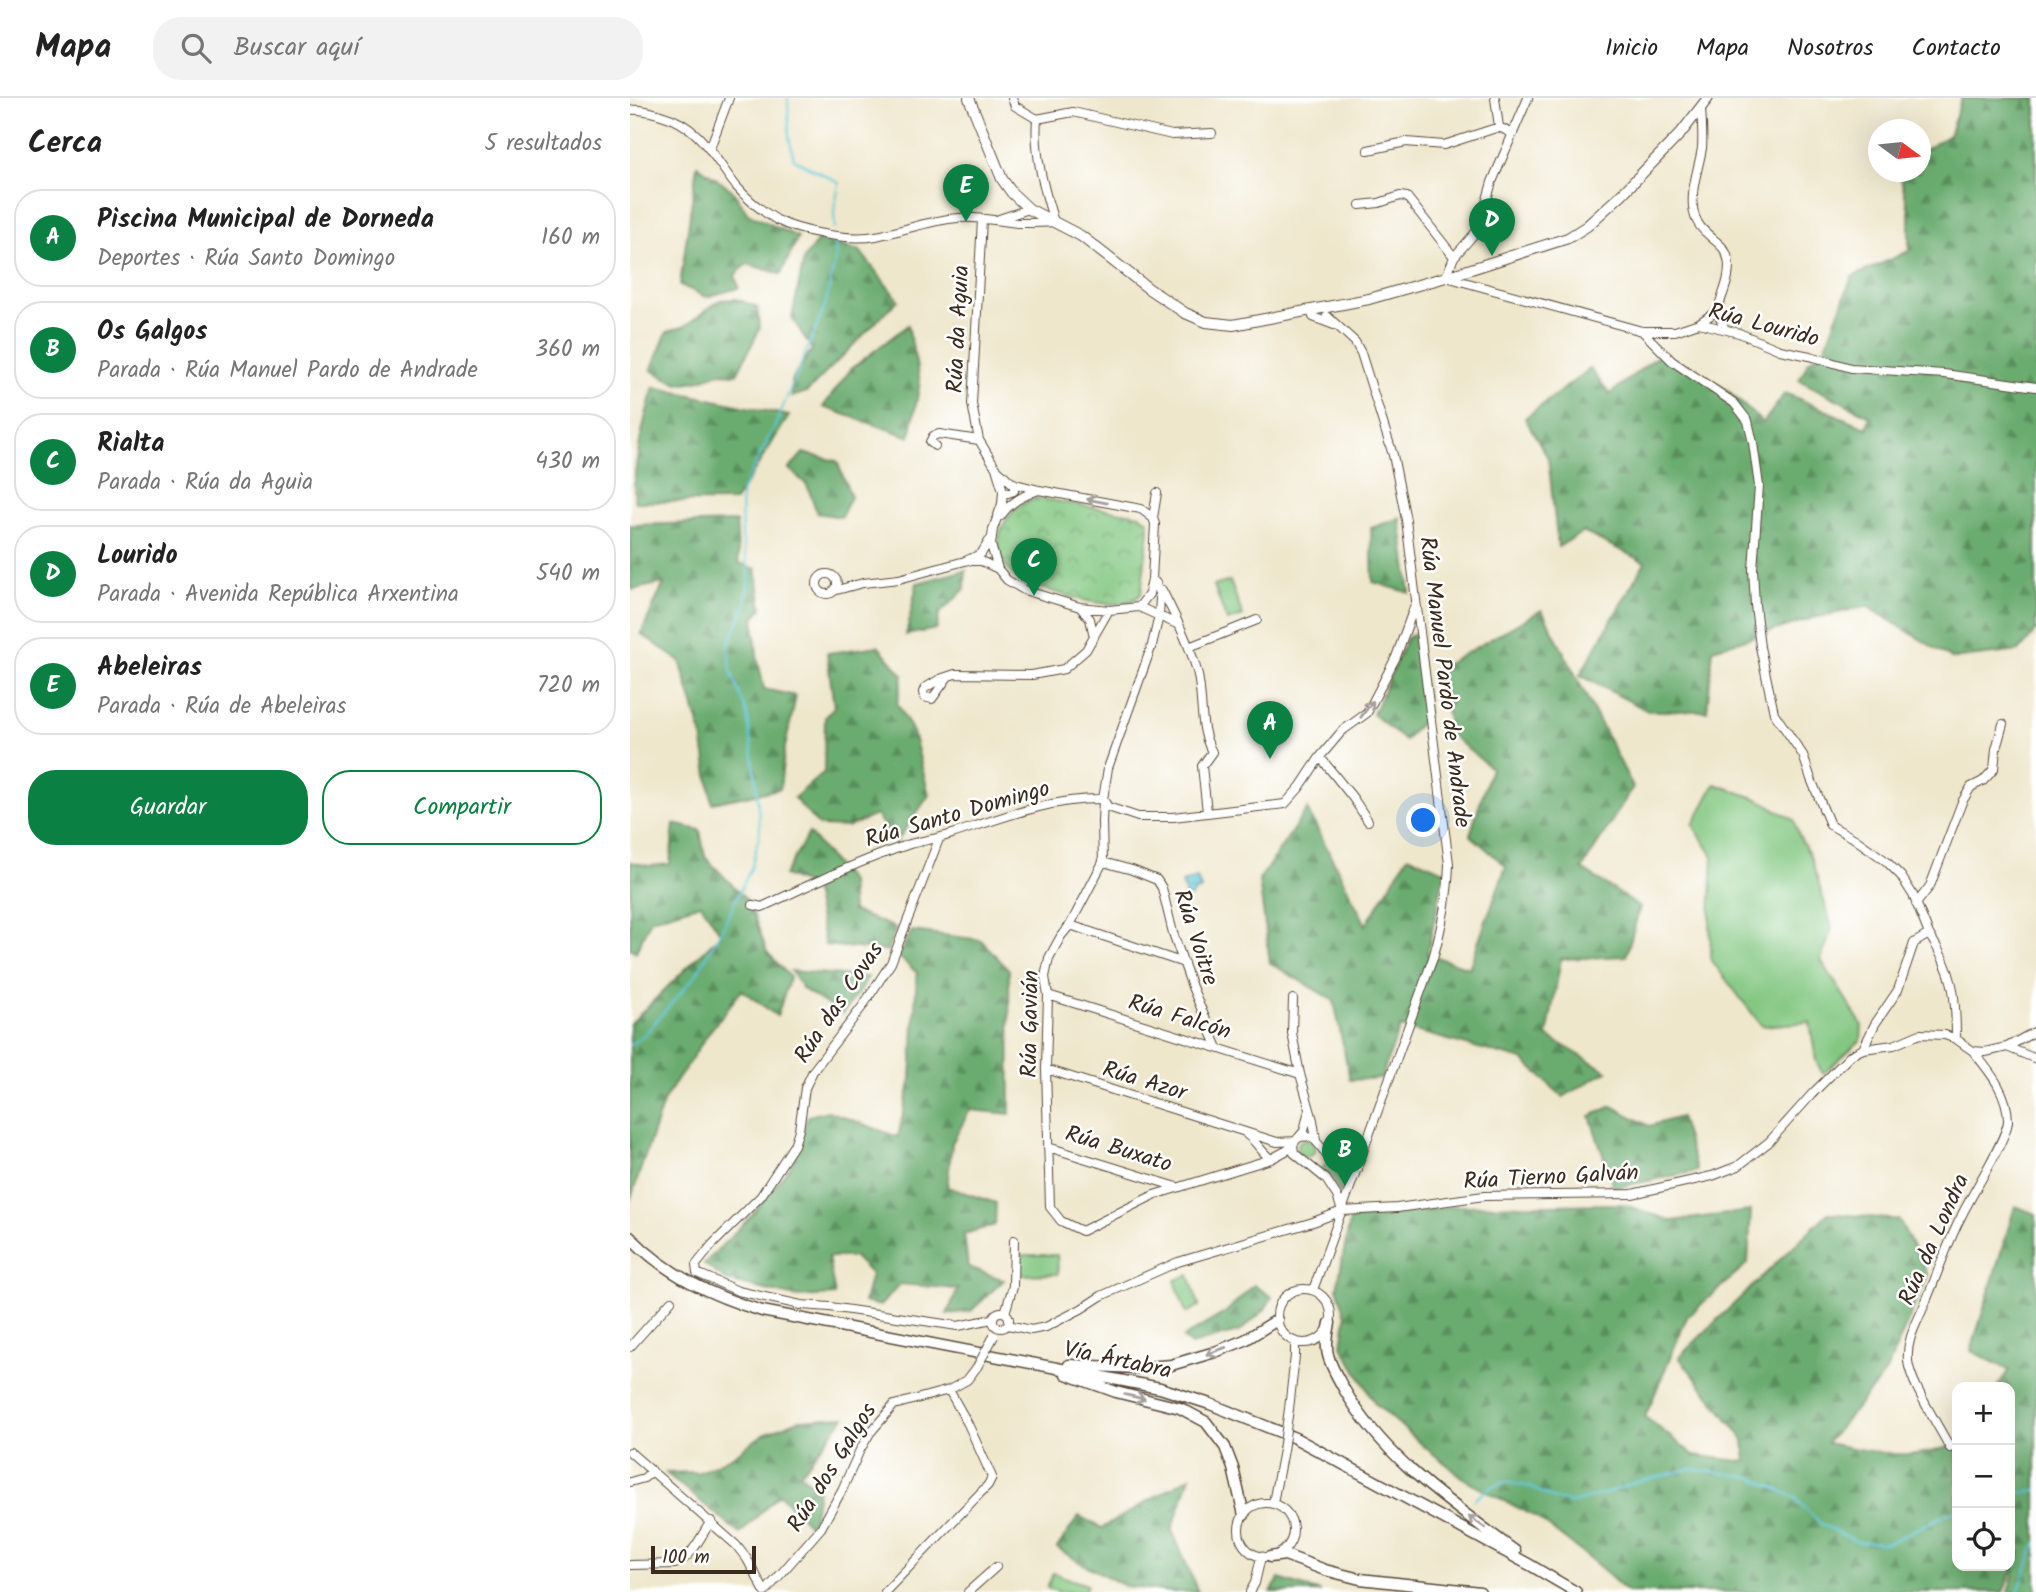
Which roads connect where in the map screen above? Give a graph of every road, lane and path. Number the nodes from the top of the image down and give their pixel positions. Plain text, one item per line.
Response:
1 (729, 98) edge
2 (969, 98) edge
3 (1012, 98) edge
4 (1494, 98) edge
5 (1528, 98) edge
6 (1708, 98) edge
7 (632, 109) edge
8 (1700, 110) junction
9 (1037, 119) junction
10 (1499, 127) junction
11 (1212, 133) dead end
12 (1513, 134) junction
13 (710, 148) junction
14 (1368, 150) dead end
15 (1012, 193) junction
16 (1360, 205) dead end
17 (1031, 210) junction
18 (1017, 214) junction
19 (982, 219) junction
20 (995, 220) junction
21 (1025, 222) junction
22 (1054, 222) junction
23 (1454, 257) junction
24 (1446, 277) junction
25 (1717, 312) junction
26 (1324, 314) junction
27 (1699, 323) junction
28 (1725, 330) junction
29 (1642, 331) junction
30 (2036, 387) edge
31 (979, 440) junction
32 (935, 446) dead end
33 (996, 468) junction
34 (1014, 483) junction
35 (1039, 490) junction
36 (1003, 491) junction
37 (1157, 493) dead end
38 (1153, 518) junction
39 (995, 527) junction
40 (965, 561) junction
41 (998, 569) junction
42 (830, 574) junction
43 (1153, 575) junction
44 (863, 583) junction
45 (833, 591) junction
46 (1417, 599) junction
47 (1080, 607) junction
48 (1139, 607) junction
49 (1109, 610) junction
50 (1159, 616) junction
51 (1257, 620) dead end
52 (1179, 625) junction
53 (1094, 637) junction
54 (1189, 647) junction
55 (947, 678) junction
56 (2003, 724) dead end
57 (1320, 757) junction
58 (1103, 799) junction
59 (1207, 812) junction
60 (1368, 821) dead end
61 (940, 838) junction
62 (1103, 862) junction
63 (1916, 904) junction
64 (753, 905) dead end
65 (1070, 925) junction
66 (1929, 934) junction
67 (1184, 963) junction
68 (1048, 995) junction
69 (1293, 999) dead end
70 (1206, 1021) junction
71 (2036, 1031) edge
72 (1956, 1039) junction
73 (1194, 1040) junction
74 (2007, 1047) junction
75 (1218, 1048) junction
76 (1863, 1049) junction
77 (1973, 1051) junction
78 (2036, 1059) edge
79 (1046, 1069) junction
80 (1300, 1073) junction
81 (1308, 1108) junction
82 (1232, 1127) junction
83 (1295, 1142) junction
84 (1256, 1143) junction
85 (1317, 1143) junction
86 (1048, 1147) junction
87 (1273, 1158) junction
88 (1300, 1159) junction
89 (1245, 1166) junction
90 (1358, 1169) junction
91 (1177, 1187) junction
92 (1342, 1211) junction
93 (630, 1237) edge
94 (1014, 1240) dead end
95 (1313, 1290) junction
96 (670, 1301) dead end
97 (1005, 1313) junction
98 (992, 1319) junction
99 (1277, 1320) junction
100 (1330, 1323) junction
101 (1008, 1325) junction
102 (996, 1332) junction
103 (1295, 1342) junction
104 (630, 1347) edge
105 (1048, 1366) junction
106 (949, 1390) junction
107 (1950, 1448) dead end
108 (630, 1452) edge
109 (652, 1471) junction
110 (630, 1482) edge
111 (1273, 1503) junction
112 (1244, 1515) junction
113 (711, 1521) junction
114 (1266, 1557) junction
115 (630, 1565) edge
116 (1530, 1565) junction
117 (996, 1567) dead end
118 (765, 1592) edge
119 (885, 1592) edge
120 (968, 1592) edge
121 (1250, 1592) edge
122 (1480, 1592) edge
123 (1576, 1592) edge

1 - 13 street
2 - 15 main road
3 - 9 street
4 - 10 street
5 - 12 street
6 - 8 main road
7 - 13 street
8 - 24 main road
8 - 25 street
9 - 11 street
9 - 22 street
10 - 12 street
10 - 14 street
12 - 23 street
13 - 19 street
15 - 17 main road
15 - 18 street
16 - 23 street
17 - 18 street
17 - 21 street
17 - 22 main road
18 - 20 street
18 - 21 street
19 - 20 street
19 - 31 street, Rúa da Aguia
20 - 21 street
21 - 22 street
22 - 26 main road
23 - 24 street
24 - 26 main road
24 - 29 street, Rúa Lourido
25 - 27 street
25 - 28 street
26 - 46 street, Rúa Manuel Pardo de Andrade
27 - 28 street, Rúa Lourido
27 - 29 street, Rúa Lourido
28 - 30 street, Rúa Lourido
29 - 63 street
31 - 32 street
31 - 33 street, Rúa da Aguia
33 - 34 street, Rúa da Aguia
33 - 36 street, Rúa da Aguia
34 - 35 street, Rúa da Aguia
34 - 36 street
38 -> 35 street, Rúa da Aguia
35 - 39 street
36 - 39 street, Rúa da Aguia
37 - 38 street
38 - 43 street
39 - 40 street
39 - 41 street, Rúa da Aguia
40 - 41 street
40 - 44 street
41 - 47 street
42 - 44 street
42 - 45 street
42 - 45 street
43 - 48 street
43 - 50 street
43 - 52 street
44 - 45 street
57 -> 46 street
46 - 90 street, Rúa Manuel Pardo de Andrade
47 - 49 street
47 - 53 street
48 - 49 street
48 - 50 street
49 - 53 street
50 - 52 street
50 - 58 street, Rúa Gavián
51 - 54 street
52 - 54 street
53 - 55 street
54 - 59 street
55 - 55 street
56 - 63 street
57 - 59 street
57 - 60 street
58 - 59 street
58 - 61 street, Rúa Santo Domingo
58 - 62 street, Rúa Gavián
61 - 64 street, Rúa Santo Domingo
61 - 98 street, Rúa das Covas
62 - 65 street, Rúa Gavián
62 - 67 street, Rúa Voitre
63 - 66 street
65 - 67 street
65 - 68 street, Rúa Gavián
66 - 72 street
66 - 76 street
67 - 70 street, Rúa Voitre
68 - 73 street, Rúa Falcón
68 - 79 street, Rúa Gavián
69 - 80 street
70 - 73 street, Rúa Voitre
70 - 75 street, Rúa Voitre
71 - 74 street
72 - 76 street, Rúa Tierno Galván
72 - 77 street, Rúa Tierno Galván
73 - 75 street, Rúa Falcón
74 - 77 street
74 - 78 street
75 - 80 street, Rúa Falcón
76 - 92 street, Rúa Tierno Galván
77 - 107 street, Rúa da Londra
79 - 82 street, Rúa Azor
79 - 86 street, Rúa Gavián
80 - 81 street
81 - 83 street
81 - 85 street
82 - 83 street, Rúa Azor
82 - 84 street, Rúa Azor
83 - 85 street
83 - 87 street, Rúa Gavián
83 - 88 street
84 - 87 street, Rúa Azor
84 - 89 street
85 - 88 street
85 - 90 street
86 - 91 street, Rúa Buxato
86 - 91 street, Rúa Gavián
87 - 88 street, Rúa Gavián
87 - 89 street, Rúa Gavián
88 - 92 street
89 - 91 street, Rúa Gavián
90 - 92 street, Rúa Manuel Pardo de Andrade
92 - 95 street, Rúa Manuel Pardo de Andrade
92 - 101 street
93 - 105 highway, Vía Ártabra
94 - 97 street
95 - 99 street
95 - 100 street
96 - 104 street
97 - 98 street
97 - 101 street
98 - 102 street
99 - 103 street
99 -> 105 highway
100 - 103 street
116 -> 100 highway
101 - 102 street
102 - 106 street, Rúa dos Galgos, bridge
103 - 111 street, bridge
105 -> 112 highway
105 - 116 highway, Vía Ártabra
106 - 118 street, Rúa dos Galgos
106 - 119 street
108 - 109 street
109 - 110 street
109 - 113 street
111 - 112 street
111 - 114 street
112 - 114 street
113 - 115 street
113 - 118 street
114 - 121 street
114 - 122 highway
116 - 123 highway, Vía Ártabra
117 - 120 street

